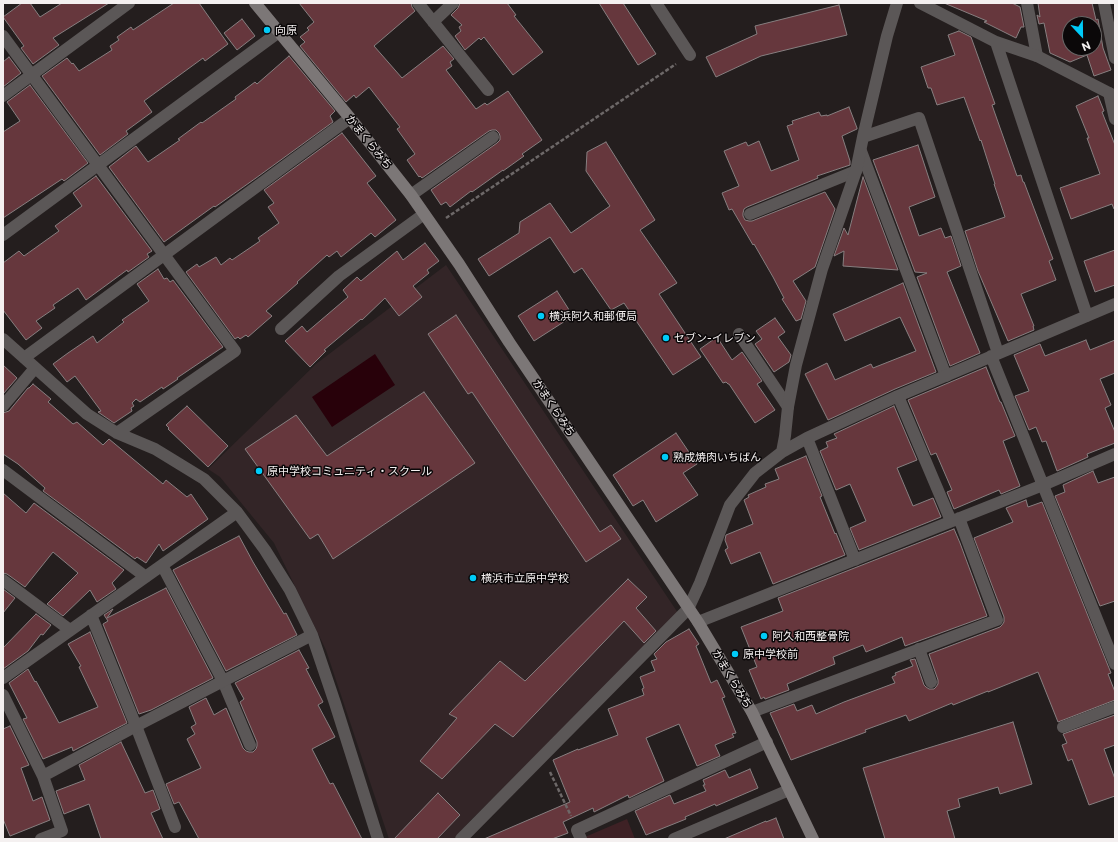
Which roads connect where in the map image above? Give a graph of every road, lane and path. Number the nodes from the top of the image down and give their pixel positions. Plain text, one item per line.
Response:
1 (129, 3) edge
2 (255, 3) edge
3 (418, 3) edge
4 (453, 3) edge
5 (656, 3) edge
6 (897, 3) edge
7 (920, 3) edge
8 (1027, 3) edge
9 (1104, 3) edge
10 (433, 22) junction
11 (279, 32) junction
12 (3, 36) edge
13 (996, 42) junction
14 (690, 55) joint
15 (1037, 56) junction
16 (1115, 58) edge
17 (32, 75) junction
18 (488, 90) dead end
19 (1112, 94) edge
20 (3, 96) edge
21 (350, 118) junction
22 (1115, 119) edge
23 (493, 137) dead end
24 (863, 137) junction
25 (861, 150) junction
26 (98, 165) junction
27 (856, 172) junction
28 (411, 195) junction
29 (424, 214) junction
30 (750, 214) dead end
31 (433, 227) junction
32 (3, 235) edge
33 (164, 255) junction
34 (1115, 304) edge
35 (1087, 316) junction
36 (281, 329) dead end
37 (738, 334) dead end
38 (3, 339) edge
39 (995, 354) junction
40 (24, 358) junction
41 (34, 368) junction
42 (946, 376) junction
43 (898, 396) junction
44 (3, 406) edge
45 (788, 407) junction
46 (117, 433) junction
47 (807, 438) junction
48 (782, 452) junction
49 (1115, 454) edge
50 (3, 470) edge
51 (1043, 485) junction
52 (237, 512) junction
53 (955, 519) junction
54 (855, 560) junction
55 (162, 565) junction
56 (146, 576) junction
57 (3, 580) edge
58 (688, 609) junction
59 (91, 615) junction
60 (698, 622) junction
61 (70, 630) junction
62 (312, 635) junction
63 (919, 649) junction
64 (1115, 664) edge
65 (3, 678) edge
66 (223, 681) junction
67 (931, 682) dead end
68 (3, 696) edge
69 (1115, 707) edge
70 (752, 712) junction
71 (136, 726) junction
72 (1063, 727) dead end
73 (767, 742) junction
74 (250, 745) dead end
75 (543, 756) junction
76 (43, 776) junction
77 (789, 790) junction
78 (175, 827) dead end
79 (579, 834) edge
80 (41, 839) edge
81 (378, 839) edge
82 (461, 839) edge
83 (674, 839) edge
84 (813, 839) edge

1 - 17 street
2 - 11 street, かまくらみち
3 - 10 street
4 - 10 street
5 - 14 street
6 - 24 street
7 - 13 street
8 - 15 street
9 - 16 street
10 - 18 street
11 - 21 street, かまくらみち
11 - 26 street
12 - 17 street
13 - 15 street
13 - 35 street
14 - 31 path
15 - 19 street
17 - 20 street
17 - 26 street
19 - 22 street
21 - 28 street, かまくらみち
21 - 33 street
23 - 28 street
24 - 25 street
24 - 39 street
25 - 27 street
25 - 42 street
26 - 32 street
26 - 33 street
27 - 30 street
27 - 45 street
28 - 29 street, かまくらみち
29 - 31 street, かまくらみち
29 - 36 street
31 - 58 street, かまくらみち
33 - 40 street
33 - 46 street
34 - 35 street
35 - 39 street
37 - 45 street
38 - 40 street
39 - 42 street
39 - 51 street
40 - 41 street
41 - 44 street
41 - 46 street
42 - 43 street
43 - 47 street
43 - 53 street
45 - 48 street
46 - 52 street
47 - 48 street
47 - 54 street
48 - 58 street
49 - 51 street
50 - 56 street
51 - 53 street
51 - 64 street
52 - 55 street
52 - 62 street
53 - 54 street
53 - 63 street
54 - 60 street
55 - 56 street
55 - 66 street
56 - 59 street
57 - 61 street
58 - 60 street, かまくらみち
58 - 75 street
59 - 61 street
59 - 71 street
60 - 70 street, かまくらみち
61 - 65 street
62 - 66 street
62 - 81 street
63 - 67 street
63 - 70 street
66 - 71 street
66 - 74 street
68 - 76 street
69 - 72 street
70 - 73 street, かまくらみち
71 - 76 street
71 - 78 street
73 - 77 street, かまくらみち
73 - 79 street
75 - 79 path
75 - 82 street
76 - 80 street
77 - 83 street
77 - 84 street, かまくらみち

